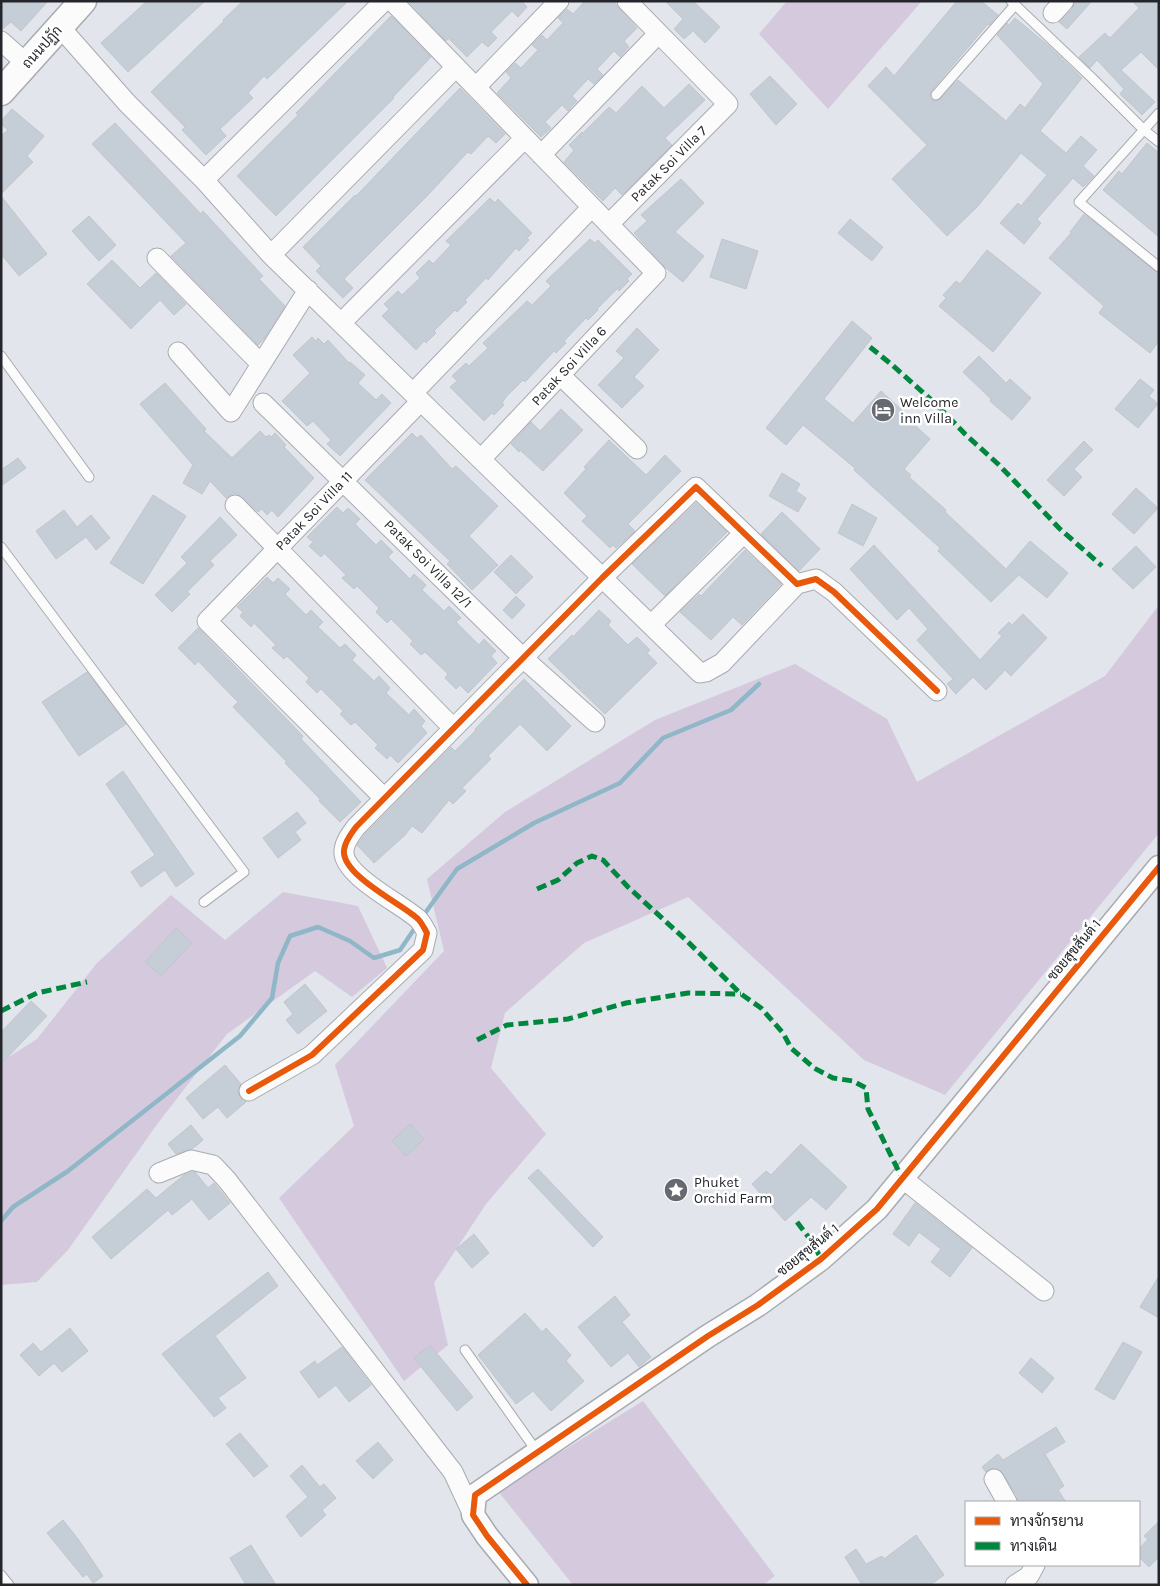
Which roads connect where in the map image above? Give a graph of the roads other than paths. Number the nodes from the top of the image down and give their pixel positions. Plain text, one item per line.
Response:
1 (83, 1) edge
2 (384, 1) edge
3 (392, 1) edge
4 (559, 1) edge
5 (627, 1) edge
6 (1013, 3) edge
7 (60, 27) junction
8 (658, 34) junction
9 (1, 42) edge
10 (27, 64) junction
11 (456, 67) junction
12 (476, 87) junction
13 (1, 92) edge
14 (936, 95) dead end
15 (1159, 113) edge
16 (1144, 130) junction
17 (525, 138) junction
18 (1159, 142) edge
19 (541, 155) junction
20 (204, 180) junction
21 (592, 207) junction
22 (609, 224) junction
23 (271, 255) junction
24 (156, 258) dead end
25 (1159, 267) edge
26 (308, 290) junction
27 (342, 323) junction
28 (178, 352) dead end
29 (1, 356) edge
30 (261, 364) junction
31 (560, 375) junction
32 (417, 397) junction
33 (263, 403) dead end
34 (637, 449) dead end
35 (481, 459) junction
36 (89, 477) dead end
37 (343, 481) junction
38 (235, 506) dead end
39 (744, 533) junction
40 (1, 547) edge
41 (277, 549) junction
42 (602, 578) junction
43 (797, 584) junction
44 (651, 625) junction
45 (523, 658) junction
46 (938, 691) dead end
47 (595, 722) dead end
48 (454, 728) junction
49 (384, 798) junction
50 (1159, 867) edge
51 (204, 902) dead end
52 (249, 1091) dead end
53 (159, 1173) dead end
54 (902, 1178) junction
55 (1044, 1291) dead end
56 (465, 1350) dead end
57 (538, 1453) junction
58 (994, 1480) dead end
59 (1006, 1501) edge
60 (473, 1515) junction
61 (1034, 1566) edge
62 (1, 1575) edge
63 (9, 1585) edge
64 (527, 1585) edge
65 (1015, 1585) edge

1 - 7 main road, ถนนปฏัก
2 - 20 street
3 - 11 street
4 - 12 street
5 - 8 street
6 - 14 lane
6 - 16 lane
7 - 10 main road, ถนนปฏัก
7 - 20 street
8 - 19 street
8 - 22 street, Patak Soi Villa 7
9 - 10 street
10 - 13 main road, ถนนปฏัก
11 - 12 street
11 - 23 street
12 - 17 street
15 - 16 lane
16 - 18 lane
16 - 25 lane
17 - 19 street
17 - 27 street
19 - 21 street
20 - 23 street
21 - 22 street
21 - 32 street, Patak Soi Villa 11
22 - 31 street, Patak Soi Villa 6
23 - 26 street
24 - 30 street
26 - 27 street
26 - 30 street
27 - 32 street
28 - 30 street
29 - 36 lane
31 - 34 street
31 - 35 street, Patak Soi Villa 6
32 - 35 street
32 - 37 street, Patak Soi Villa 11
33 - 37 street, Patak Soi Villa 12/1
35 - 42 street
37 - 41 street, Patak Soi Villa 11
37 - 45 street, Patak Soi Villa 12/1
38 - 41 street
39 - 42 street
39 - 43 street
39 - 44 street
40 - 51 lane
41 - 48 street
41 - 49 street, Patak Soi Villa 11
42 - 44 street
42 - 45 street
43 - 44 street
43 - 46 street
45 - 47 street, Patak Soi Villa 12/1
45 - 48 street
48 - 49 street
49 - 52 street
50 - 54 street, ซอยสุขสันต์ 1
53 - 60 street
54 - 55 street
54 - 57 street, ซอยสุขสันต์ 1
56 - 57 lane
57 - 60 street, ซอยสุขสันต์ 1
58 - 59 street
60 - 64 street
61 - 65 street
62 - 63 lane

